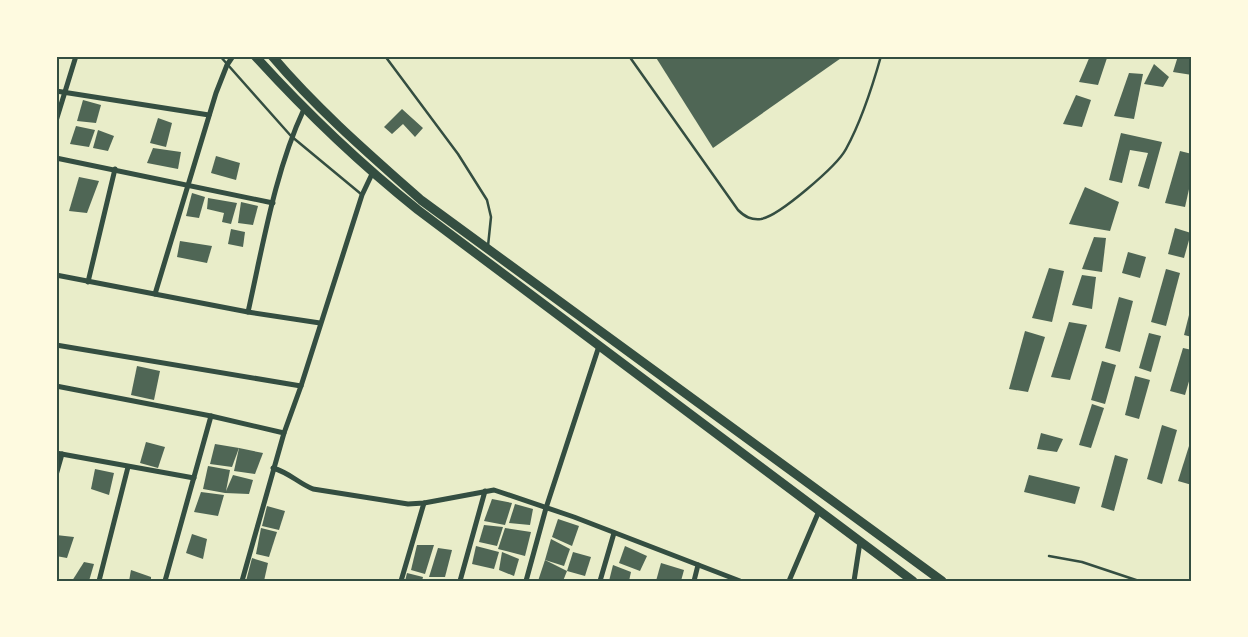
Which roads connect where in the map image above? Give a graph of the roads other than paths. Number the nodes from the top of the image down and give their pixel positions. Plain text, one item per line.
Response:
1 (76, 56) edge
2 (220, 56) edge
3 (233, 56) edge
4 (255, 56) edge
5 (272, 56) edge
6 (385, 56) edge
7 (629, 56) edge
8 (881, 56) edge
9 (227, 65) junction
10 (56, 91) edge
11 (65, 93) junction
12 (304, 110) junction
13 (209, 115) junction
14 (56, 121) edge
15 (291, 136) junction
16 (56, 158) edge
17 (115, 169) junction
18 (372, 174) junction
19 (188, 184) junction
20 (362, 195) junction
21 (273, 203) junction
22 (488, 249) junction
23 (56, 275) edge
24 (88, 282) junction
25 (155, 294) junction
26 (248, 312) junction
27 (320, 323) junction
28 (56, 345) edge
29 (599, 346) junction
30 (56, 386) edge
31 (301, 386) junction
32 (211, 416) junction
33 (284, 433) junction
34 (59, 454) edge
35 (128, 467) junction
36 (273, 468) junction
37 (56, 475) edge
38 (194, 478) junction
39 (485, 491) junction
40 (424, 503) junction
41 (546, 508) junction
42 (819, 510) junction
43 (614, 533) junction
44 (860, 542) junction
45 (1050, 556) dead end
46 (698, 565) junction
47 (912, 580) edge
48 (99, 581) edge
49 (165, 581) edge
50 (242, 581) edge
51 (401, 581) edge
52 (460, 581) edge
53 (526, 581) edge
54 (600, 581) edge
55 (694, 581) edge
56 (740, 581) edge
57 (789, 581) edge
58 (854, 581) edge
59 (942, 581) edge
60 (1139, 581) edge

1 - 11 street
2 - 9 lane
3 - 9 street
4 - 12 highway
5 - 22 highway
6 - 22 lane
7 - 8 lane
9 - 13 street
9 - 15 lane
10 - 11 street
11 - 13 street
11 - 14 street
12 - 15 street
12 - 18 highway
13 - 19 street
15 - 20 lane
15 - 21 street
16 - 17 street
17 - 19 street
17 - 24 street
18 - 20 street
18 - 29 highway
19 - 21 street
19 - 25 street
20 - 27 street
21 - 26 street
22 - 59 highway
23 - 24 street
24 - 25 street
25 - 26 street
26 - 27 street
27 - 31 street
28 - 31 street
29 - 41 street
29 - 42 highway
30 - 32 street
31 - 33 street
32 - 33 street
32 - 38 street
33 - 36 street
34 - 35 street
34 - 37 street
35 - 38 street
35 - 48 street
36 - 40 street
36 - 50 street
38 - 49 street
39 - 40 street
39 - 41 street
39 - 52 street
40 - 51 street
41 - 43 street
41 - 53 street
42 - 44 highway
42 - 57 street
43 - 46 street
43 - 54 street
44 - 47 highway
44 - 58 street
45 - 60 lane
46 - 55 street
46 - 56 street

